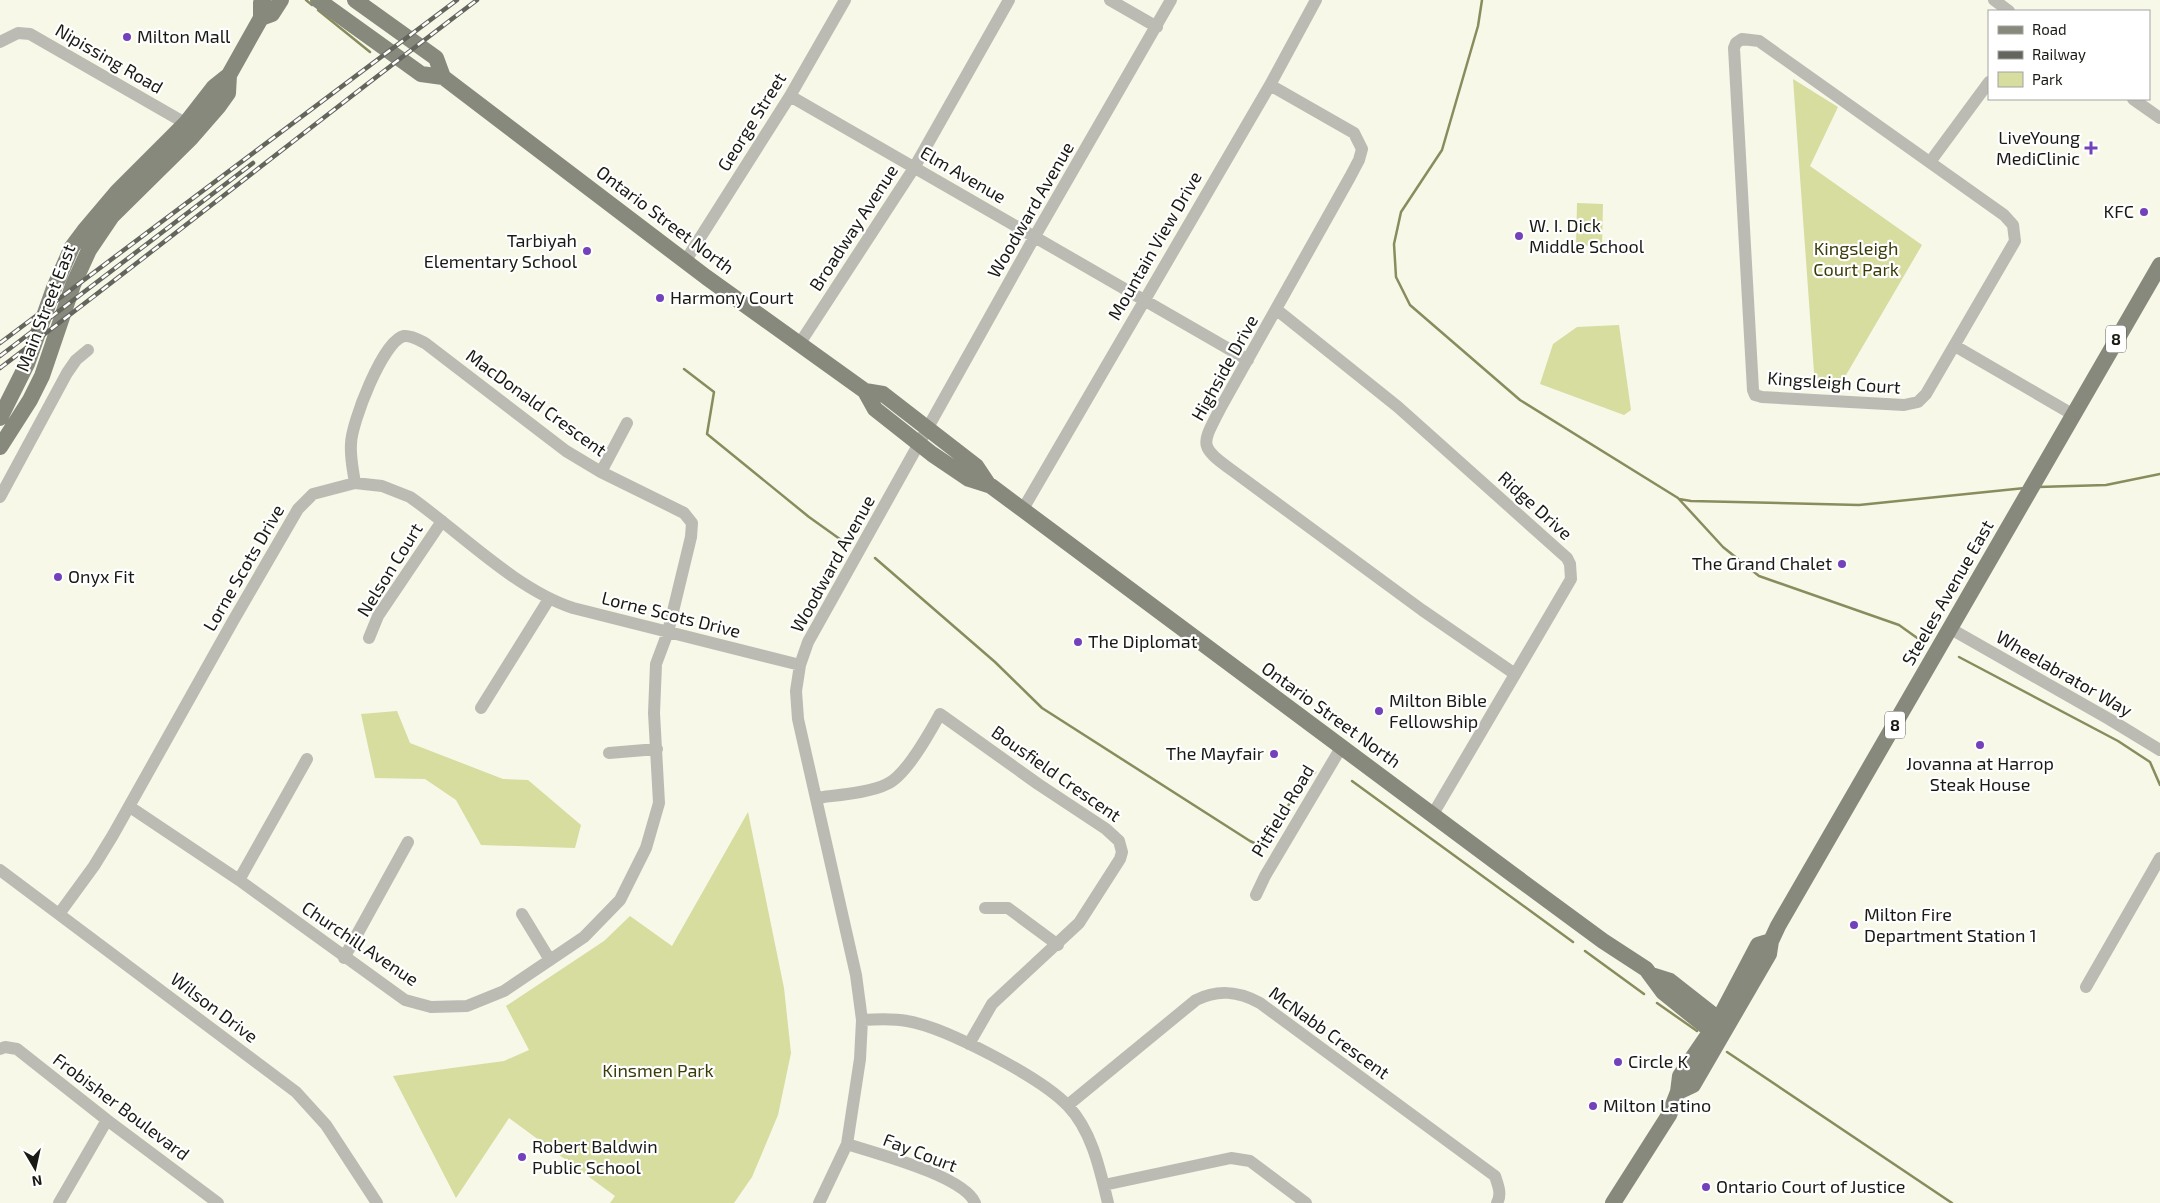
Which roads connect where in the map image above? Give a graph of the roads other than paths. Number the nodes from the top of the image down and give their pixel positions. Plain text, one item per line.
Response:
1 (263, 0) edge
2 (281, 0) edge
3 (318, 0) edge
4 (355, 0) edge
5 (845, 0) edge
6 (1009, 0) edge
7 (1110, 0) edge
8 (1171, 0) edge
9 (1316, 0) edge
10 (1994, 0) edge
11 (2008, 10) edge
12 (261, 18) junction
13 (1157, 27) junction
14 (0, 42) edge
15 (443, 76) junction
16 (1988, 83) edge
17 (1270, 85) junction
18 (790, 96) junction
19 (2134, 100) edge
20 (2160, 118) edge
21 (192, 127) junction
22 (1930, 162) junction
23 (914, 168) junction
24 (1035, 236) junction
25 (686, 260) junction
26 (2160, 265) edge
27 (1144, 299) junction
28 (1277, 310) junction
29 (800, 343) junction
30 (1955, 346) junction
31 (88, 350) dead end
32 (1248, 360) junction
33 (866, 391) junction
34 (2072, 414) junction
35 (0, 418) edge
36 (627, 423) dead end
37 (928, 429) junction
38 (919, 444) junction
39 (0, 447) edge
40 (601, 472) junction
41 (355, 483) junction
42 (988, 484) junction
43 (0, 497) edge
44 (1023, 509) junction
45 (442, 521) junction
46 (549, 599) junction
47 (1950, 629) junction
48 (668, 632) junction
49 (369, 638) dead end
50 (800, 666) junction
51 (1515, 674) junction
52 (481, 708) dead end
53 (2158, 744) edge
54 (1342, 746) junction
55 (657, 749) junction
56 (609, 753) dead end
57 (307, 759) dead end
58 (816, 798) junction
59 (130, 807) junction
60 (1433, 814) junction
61 (408, 842) dead end
62 (2160, 858) edge
63 (0, 870) edge
64 (239, 880) junction
65 (1256, 895) dead end
66 (985, 908) dead end
67 (59, 914) junction
68 (522, 914) dead end
69 (1058, 945) junction
70 (344, 958) junction
71 (550, 960) junction
72 (2086, 987) dead end
73 (862, 1020) junction
74 (1719, 1029) junction
75 (969, 1044) junction
76 (0, 1049) edge
77 (1068, 1106) junction
78 (107, 1120) junction
79 (846, 1144) junction
80 (1104, 1184) junction
81 (214, 1202) edge
82 (59, 1203) edge
83 (377, 1203) edge
84 (819, 1203) edge
85 (975, 1203) edge
86 (1108, 1203) edge
87 (1306, 1203) edge
88 (1497, 1203) edge
89 (1613, 1203) edge

1 - 12 main road, Main Street East
2 - 12 main road, Main Street East
3 - 15 main road, Ontario Street North
4 - 15 main road, Ontario Street North
5 - 18 street, George Street
6 - 23 street, Broadway Avenue
7 - 13 street
8 - 13 street, Woodward Avenue
9 - 17 street, Mountain View Drive
10 - 11 street
12 - 21 main road, Main Street East
13 - 24 street, Woodward Avenue
14 - 21 street, Nipissing Road
15 - 25 main road, Ontario Street North
16 - 22 street
17 - 27 street, Mountain View Drive
17 - 28 street, Highside Drive
18 - 23 street, Elm Avenue
18 - 25 street, George Street
19 - 20 street
21 - 35 main road, Main Street East
21 - 39 main road, Main Street East
22 - 30 street, Kingsleigh Court
22 - 30 street, Kingsleigh Court
23 - 24 street, Elm Avenue
23 - 29 street, Broadway Avenue
24 - 27 street, Elm Avenue
24 - 37 street, Woodward Avenue
25 - 29 main road, Ontario Street North
26 - 34 main road, Steeles Avenue East / 8
27 - 32 street, Elm Avenue
27 - 44 street, Mountain View Drive
28 - 32 street, Highside Drive
28 - 51 street, Ridge Drive
29 - 33 main road, Ontario Street North
30 - 34 street
31 - 43 street
32 - 51 street, Highside Drive
33 - 37 main road, Ontario Street North
33 - 38 main road, Ontario Street North
34 - 47 main road, Steeles Avenue East / 8
36 - 40 street
37 - 38 street, Woodward Avenue
37 - 42 main road, Ontario Street North
38 - 42 main road, Ontario Street North
38 - 50 street, Woodward Avenue
40 - 41 street, MacDonald Crescent
40 - 48 street, MacDonald Crescent
41 - 45 street, Lorne Scots Drive
41 - 59 street, Lorne Scots Drive
42 - 44 main road, Ontario Street North
44 - 54 main road, Ontario Street North
45 - 46 street, Lorne Scots Drive
45 - 49 street, Nelson Court
46 - 48 street, Lorne Scots Drive
46 - 52 street
47 - 53 street, Wheelabrator Way
47 - 74 main road, Steeles Avenue East / 8
48 - 50 street, Lorne Scots Drive
48 - 55 street, Churchill Avenue
50 - 58 street, Woodward Avenue
51 - 60 street, Ridge Drive
54 - 60 main road, Ontario Street North
54 - 65 street, Pitfield Road
55 - 56 street
55 - 71 street, Churchill Avenue
57 - 64 street
58 - 69 street, Bousfield Crescent
58 - 73 street, Woodward Avenue
59 - 64 street, Churchill Avenue
59 - 67 street, Lorne Scots Drive
60 - 74 main road, Ontario Street North
61 - 70 street
62 - 72 street
63 - 67 street, Wilson Drive
64 - 70 street, Churchill Avenue
66 - 69 street
67 - 83 street, Wilson Drive
68 - 71 street
69 - 75 street, Bousfield Crescent
70 - 71 street, Churchill Avenue
73 - 75 street
73 - 79 street, Woodward Avenue
74 - 89 main road, Steeles Avenue East / 8
75 - 77 street
76 - 78 street, Frobisher Boulevard
77 - 80 street
77 - 88 street, McNabb Crescent
78 - 81 street, Frobisher Boulevard
78 - 82 street
79 - 84 street, Woodward Avenue
79 - 85 street, Fay Court
80 - 86 street
80 - 87 street

